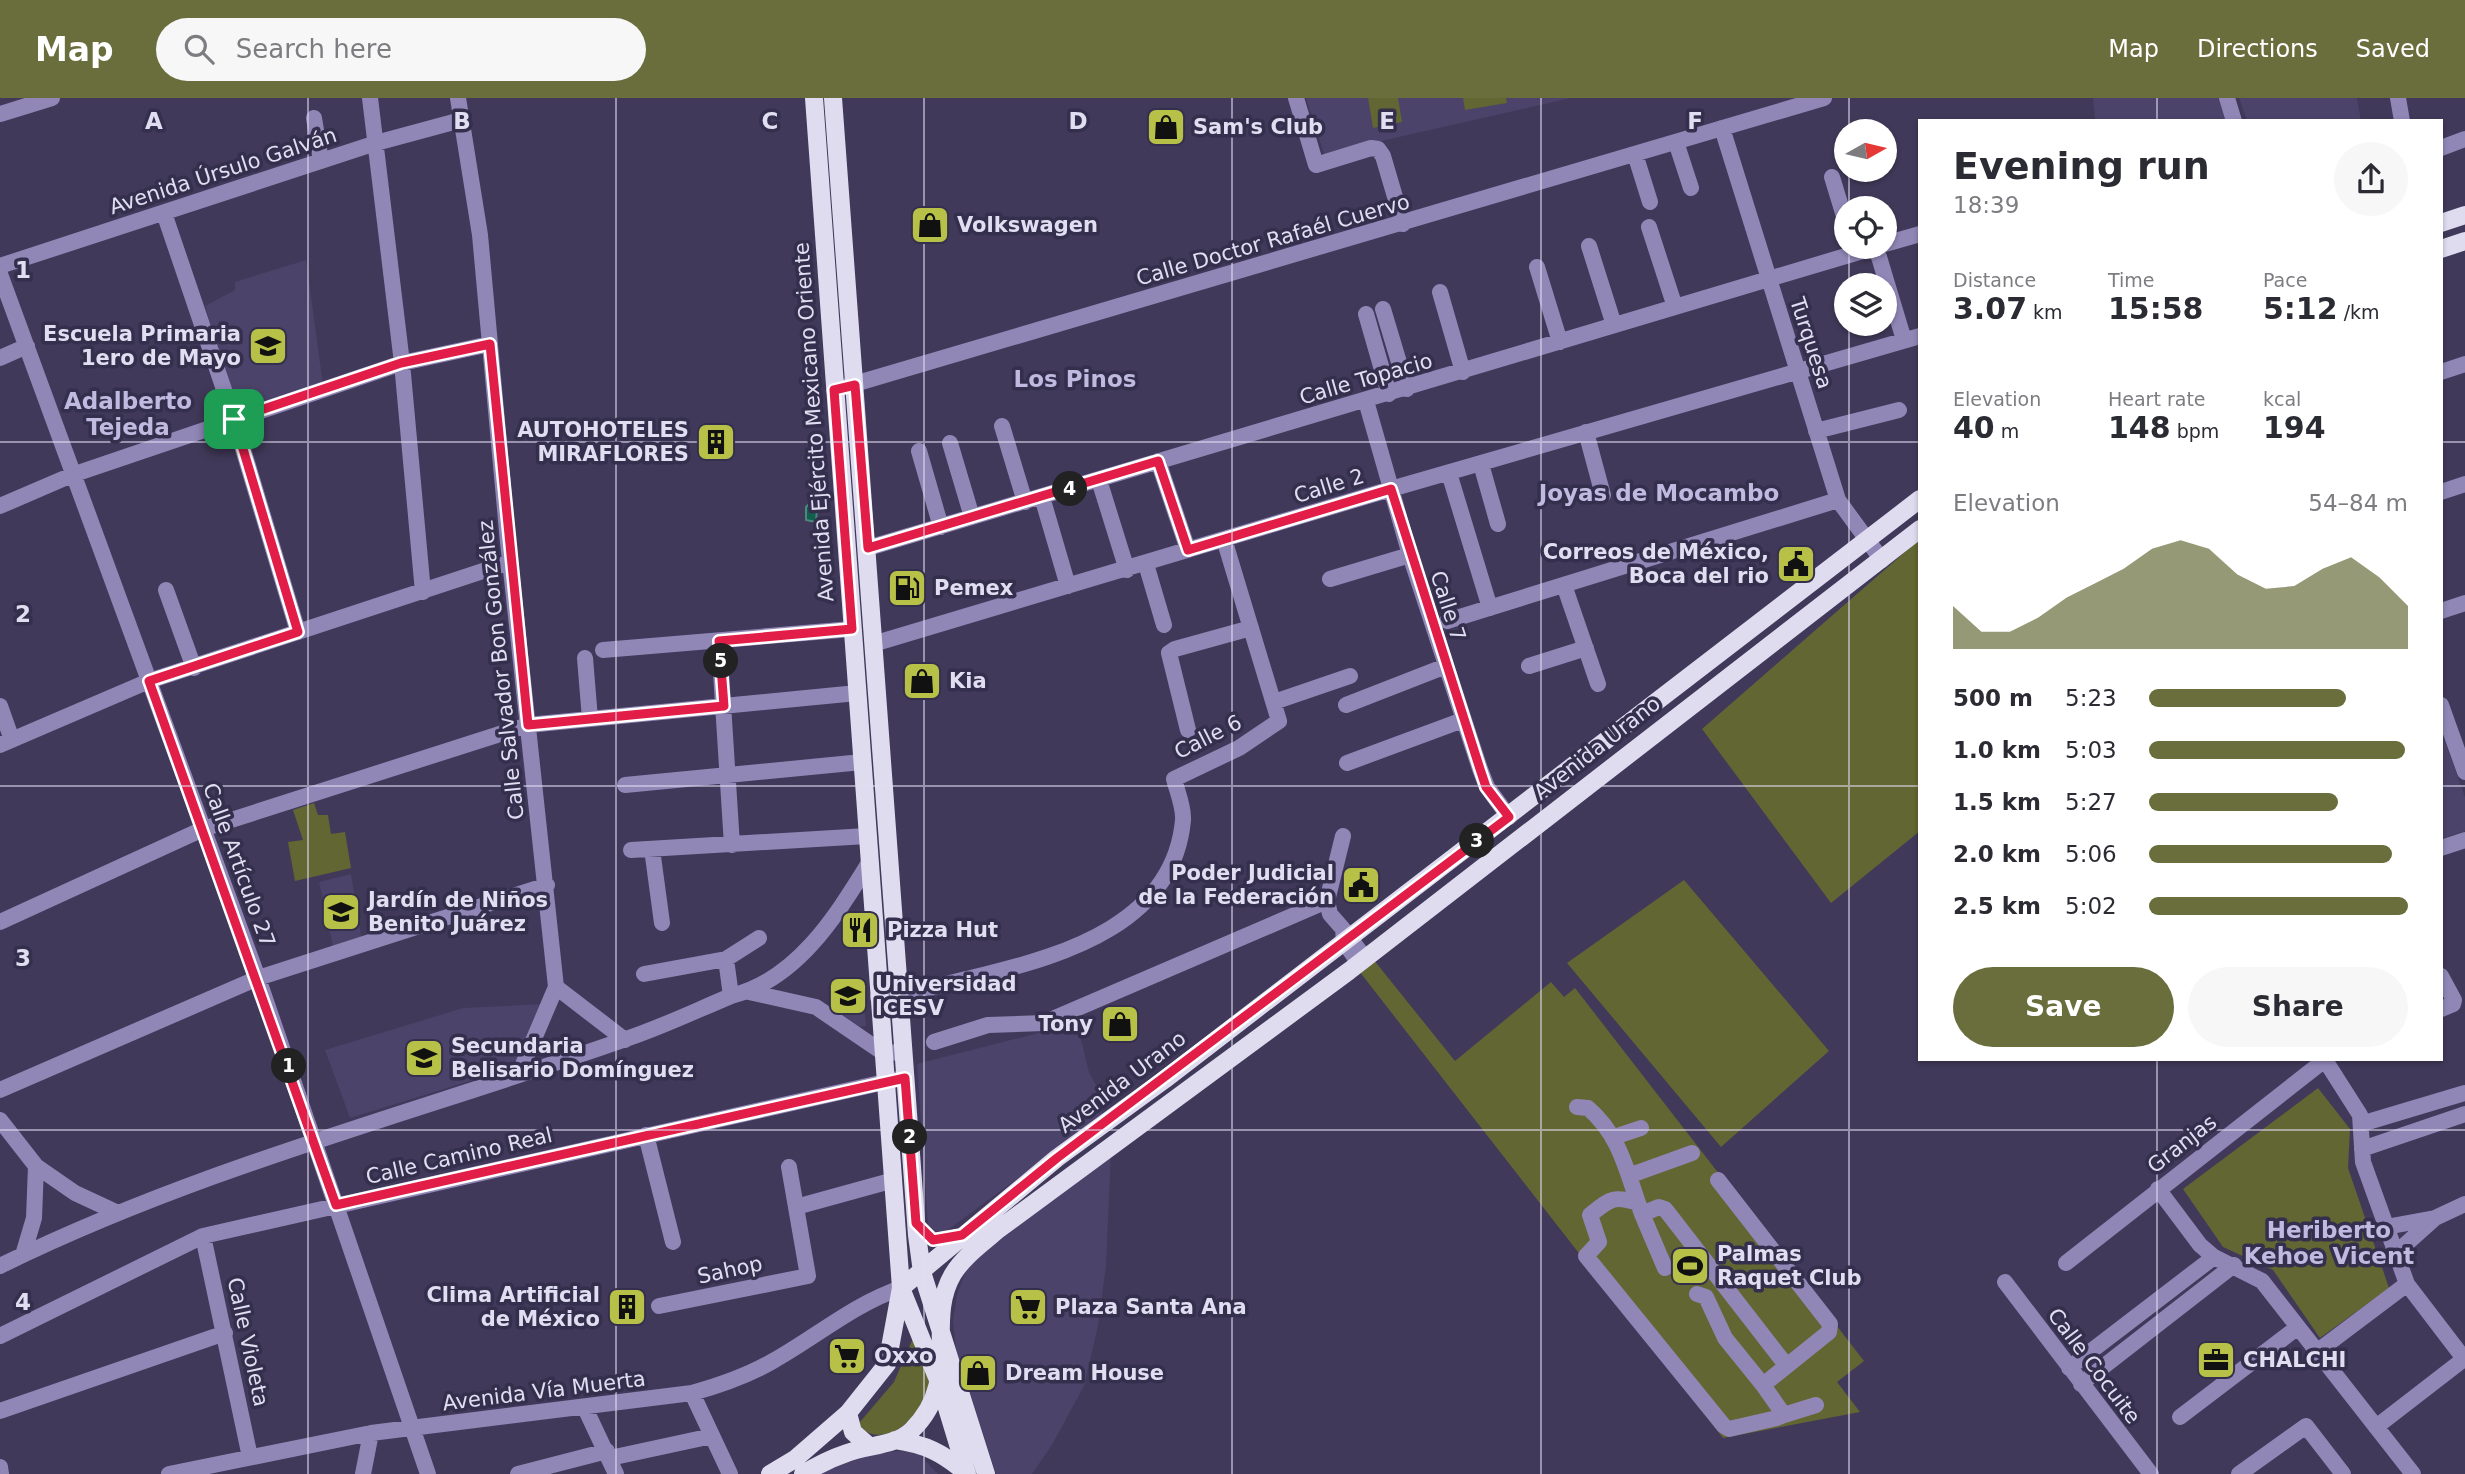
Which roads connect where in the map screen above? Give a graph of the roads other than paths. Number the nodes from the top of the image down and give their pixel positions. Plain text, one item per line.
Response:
1 (52, 98) edge
2 (370, 98) edge
3 (458, 98) edge
4 (814, 98) edge
5 (833, 98) edge
6 (1296, 98) edge
7 (1824, 98) edge
8 (2227, 98) edge
9 (2398, 98) edge
10 (0, 114) edge
11 (314, 118) dead end
12 (2233, 119) edge
13 (2402, 119) edge
14 (461, 120) junction
15 (1722, 128) junction
16 (2465, 139) edge
17 (1676, 142) junction
18 (376, 143) junction
19 (2443, 147) edge
20 (1634, 154) junction
21 (321, 161) junction
22 (1832, 177) dead end
23 (1691, 188) dead end
24 (1838, 196) edge
25 (1650, 202) dead end
26 (164, 213) junction
27 (2465, 215) edge
28 (2443, 222) edge
29 (1403, 224) junction
30 (1649, 227) dead end
31 (1918, 235) edge
32 (1897, 241) edge
33 (2465, 241) edge
34 (1590, 246) dead end
35 (2443, 248) edge
36 (1834, 258) edge
37 (1869, 259) edge
38 (0, 266) edge
39 (1537, 267) dead end
40 (0, 274) edge
41 (1768, 278) junction
42 (1440, 292) dead end
43 (1675, 307) junction
44 (1383, 309) dead end
45 (1366, 314) dead end
46 (1614, 325) junction
47 (1897, 335) edge
48 (1918, 337) edge
49 (1560, 342) junction
50 (1900, 342) junction
51 (490, 344) junction
52 (27, 346) junction
53 (0, 358) edge
54 (401, 363) junction
55 (2465, 364) edge
56 (1798, 370) junction
57 (2443, 371) edge
58 (1463, 372) junction
59 (855, 385) junction
60 (1407, 389) junction
61 (834, 390) junction
62 (1389, 394) junction
63 (1366, 401) junction
64 (1899, 410) dead end
65 (234, 419) junction
66 (1002, 426) dead end
67 (1816, 431) junction
68 (1586, 432) junction
69 (950, 443) dead end
70 (919, 452) dead end
71 (1158, 461) junction
72 (1481, 464) junction
73 (1449, 473) junction
74 (72, 475) junction
75 (1099, 480) junction
76 (2465, 484) edge
77 (1391, 489) junction
78 (2443, 491) edge
79 (1603, 495) dead end
80 (1042, 497) junction
81 (1838, 500) junction
82 (1918, 501) edge
83 (1025, 502) junction
84 (0, 506) edge
85 (972, 517) junction
86 (1498, 524) dead end
87 (941, 527) junction
88 (1918, 531) edge
89 (1224, 539) junction
90 (1867, 540) junction
91 (868, 548) junction
92 (1188, 550) junction
93 (1410, 555) junction
94 (1882, 560) junction
95 (510, 562) junction
96 (1146, 564) junction
97 (1127, 570) junction
98 (1330, 579) dead end
99 (1564, 585) junction
100 (1068, 586) junction
101 (166, 590) dead end
102 (423, 592) junction
103 (2465, 603) edge
104 (1490, 608) junction
105 (2443, 610) edge
106 (1447, 621) dead end
107 (1164, 625) dead end
108 (1251, 628) junction
109 (852, 629) junction
110 (298, 632) junction
111 (719, 641) junction
112 (873, 644) junction
113 (1586, 648) junction
114 (603, 650) dead end
115 (586, 658) dead end
116 (1446, 666) junction
117 (1529, 666) dead end
118 (194, 668) junction
119 (1350, 676) dead end
120 (149, 681) junction
121 (1598, 684) dead end
122 (857, 694) junction
123 (1273, 702) junction
124 (1346, 705) dead end
125 (0, 706) edge
126 (724, 706) junction
127 (2443, 708) edge
128 (590, 719) junction
129 (1463, 720) junction
130 (528, 725) junction
131 (2457, 725) edge
132 (1188, 730) dead end
133 (6, 742) edge
134 (862, 762) junction
135 (1347, 763) dead end
136 (2465, 772) edge
137 (728, 774) junction
138 (625, 785) dead end
139 (1509, 817) junction
140 (203, 829) junction
141 (867, 836) junction
142 (1343, 836) dead end
143 (2465, 840) edge
144 (732, 845) junction
145 (2443, 847) edge
146 (652, 849) junction
147 (631, 850) dead end
148 (869, 863) junction
149 (1440, 868) junction
150 (547, 885) junction
151 (1456, 887) junction
152 (1327, 901) junction
153 (0, 922) edge
154 (663, 923) dead end
155 (1346, 936) junction
156 (759, 938) dead end
157 (726, 959) junction
158 (1362, 960) junction
159 (644, 974) dead end
160 (258, 978) junction
161 (2443, 979) edge
162 (556, 987) junction
163 (749, 992) junction
164 (899, 995) junction
165 (731, 996) junction
166 (878, 997) junction
167 (2443, 1008) edge
168 (625, 1040) junction
169 (934, 1042) dead end
170 (882, 1052) junction
171 (904, 1053) junction
172 (2322, 1061) edge
173 (2326, 1061) edge
174 (519, 1074) junction
175 (905, 1078) junction
176 (884, 1081) junction
177 (0, 1090) edge
178 (2460, 1094) edge
179 (1577, 1107) dead end
180 (2462, 1115) edge
181 (0, 1120) edge
182 (2361, 1124) junction
183 (1641, 1128) dead end
184 (646, 1135) junction
185 (1614, 1137) junction
186 (314, 1140) junction
187 (2362, 1149) junction
188 (1692, 1153) dead end
189 (36, 1166) junction
190 (789, 1167) dead end
191 (894, 1180) junction
192 (1718, 1180) dead end
193 (2158, 1189) junction
194 (1633, 1195) junction
195 (2465, 1204) edge
196 (336, 1205) junction
197 (796, 1207) junction
198 (118, 1213) junction
199 (2435, 1218) junction
200 (916, 1223) junction
201 (2386, 1227) junction
202 (962, 1235) junction
203 (203, 1236) junction
204 (673, 1242) dead end
205 (2396, 1253) junction
206 (23, 1255) junction
207 (2214, 1257) junction
208 (2066, 1263) dead end
209 (2234, 1265) junction
210 (0, 1266) edge
211 (1665, 1268) dead end
212 (922, 1272) junction
213 (2005, 1282) dead end
214 (2407, 1284) junction
215 (901, 1288) junction
216 (1697, 1294) dead end
217 (659, 1306) dead end
218 (2298, 1327) junction
219 (225, 1333) junction
220 (942, 1334) junction
221 (0, 1335) edge
222 (2318, 1351) junction
223 (2465, 1360) edge
224 (1786, 1365) junction
225 (2069, 1368) junction
226 (2081, 1384) junction
227 (940, 1385) junction
228 (1763, 1385) junction
229 (692, 1393) junction
230 (1816, 1405) dead end
231 (585, 1408) junction
232 (0, 1411) edge
233 (848, 1413) junction
234 (1784, 1415) junction
235 (2180, 1418) dead end
236 (2376, 1427) junction
237 (412, 1428) junction
238 (371, 1433) junction
239 (712, 1436) junction
240 (895, 1440) junction
241 (967, 1444) junction
242 (869, 1447) junction
243 (608, 1455) junction
244 (250, 1457) junction
245 (0, 1467) edge
246 (1, 1474) edge
247 (169, 1474) edge
248 (363, 1474) edge
249 (428, 1474) edge
250 (518, 1474) edge
251 (617, 1474) edge
252 (730, 1474) edge
253 (771, 1474) edge
254 (803, 1474) edge
255 (967, 1474) edge
256 (986, 1474) edge
257 (2151, 1474) edge
258 (2239, 1474) edge
259 (2343, 1474) edge
260 (2413, 1474) edge

1 - 10 street
2 - 18 street
3 - 14 street, Calle Salvador Bon González
4 - 61 main road, Avenida Ejército Mexicano Oriente
5 - 59 main road, Avenida Ejército Mexicano Oriente
6 - 29 street
7 - 15 street, Calle Doctor Rafaél Cuervo
8 - 12 street
9 - 13 street
11 - 21 street
14 - 18 street, Avenida Úrsulo Galván
14 - 51 street, Calle Salvador Bon González
15 - 17 street, Calle Doctor Rafaél Cuervo
15 - 41 street, Turquesa
16 - 19 street
17 - 20 street, Calle Doctor Rafaél Cuervo
17 - 23 street
18 - 21 street, Avenida Úrsulo Galván
18 - 54 street
20 - 25 street
20 - 29 street, Calle Doctor Rafaél Cuervo
21 - 26 street, Avenida Úrsulo Galván
22 - 24 street
26 - 38 street, Avenida Úrsulo Galván
26 - 65 street
27 - 28 main road
29 - 59 street, Calle Doctor Rafaél Cuervo
30 - 43 street
31 - 32 street
33 - 35 main road
34 - 46 street
36 - 41 street, Calle Topacio
37 - 50 street
39 - 49 street
40 - 52 street, Calle Artículo 27
41 - 43 street, Calle Topacio
41 - 56 street, Turquesa
42 - 58 street
43 - 46 street, Calle Topacio
44 - 60 street
45 - 62 street
46 - 49 street, Calle Topacio
47 - 50 street
48 - 50 street, Calle 2
49 - 58 street, Calle Topacio
50 - 56 street, Calle 2
51 - 54 street
51 - 95 street, Calle Salvador Bon González
52 - 53 street
52 - 74 street, Calle Artículo 27
54 - 65 street
54 - 102 street
55 - 57 street
56 - 67 street, Turquesa
56 - 68 street, Calle 2
58 - 60 street, Calle Topacio
59 - 61 street, Calle Doctor Rafaél Cuervo
59 - 91 main road, Avenida Ejército Mexicano Oriente
60 - 62 street, Calle Topacio
61 - 109 main road, Avenida Ejército Mexicano Oriente
62 - 63 street, Calle Topacio
63 - 71 street, Calle Topacio
63 - 77 street, Calle 7
64 - 67 street
65 - 74 street
65 - 110 street
66 - 83 street
67 - 81 street, Turquesa
68 - 72 street, Calle 2
68 - 79 street
69 - 85 street
70 - 87 street
71 - 75 street, Calle Topacio
71 - 92 street
72 - 73 street, Calle 2
72 - 86 street
73 - 77 street, Calle 2
73 - 104 street
74 - 84 street
74 - 120 street, Calle Artículo 27
75 - 80 street, Calle Topacio
75 - 97 street
76 - 78 street
77 - 89 street, Calle 2
77 - 93 street, Calle 7
80 - 83 street, Calle Topacio
80 - 100 street
81 - 90 street, Turquesa
81 - 99 street
82 - 90 main road, Avenida Urano
83 - 85 street, Calle Topacio
85 - 87 street, Calle Topacio
87 - 91 street, Calle Topacio
88 - 94 main road, Avenida Urano
89 - 92 street, Calle 2
89 - 108 street
90 - 94 street, Turquesa
90 - 139 main road, Avenida Urano
91 - 112 main road, Avenida Ejército Mexicano Oriente
92 - 96 street, Calle 2
93 - 98 street
93 - 116 street, Calle 7
94 - 151 main road, Avenida Urano
95 - 102 street
95 - 130 street, Calle Salvador Bon González
96 - 97 street, Calle 2
96 - 107 street
97 - 100 street, Calle 2
99 - 104 street
99 - 113 street
100 - 112 street, Calle 2
101 - 118 street
102 - 110 street
103 - 105 street
104 - 106 street
108 - 123 street
108 - 132 street
109 - 111 street
109 - 122 main road, Avenida Ejército Mexicano Oriente
110 - 118 street
111 - 114 street
111 - 126 street
112 - 164 main road, Avenida Ejército Mexicano Oriente
113 - 117 street
113 - 121 street
115 - 128 street
116 - 124 street
116 - 129 street, Calle 7
118 - 120 street
119 - 123 street
120 - 133 street
120 - 140 street, Calle Artículo 27
122 - 126 street
122 - 134 main road, Avenida Ejército Mexicano Oriente
123 - 164 street, Calle 6
125 - 133 street
126 - 128 street
126 - 137 street
127 - 131 street
128 - 130 street
129 - 135 street
129 - 139 street, Calle 7
130 - 140 street
130 - 150 street, Calle Salvador Bon González
131 - 136 street
134 - 137 street
134 - 141 main road, Avenida Ejército Mexicano Oriente
137 - 138 street
137 - 144 street
139 - 149 main road, Avenida Urano
140 - 153 street
140 - 160 street, Calle Artículo 27
141 - 144 street
141 - 148 main road, Avenida Ejército Mexicano Oriente
142 - 152 street
143 - 145 street
144 - 146 street
146 - 147 street
146 - 154 street
148 - 163 street
148 - 166 main road, Avenida Ejército Mexicano Oriente
149 - 151 main road
149 - 155 main road, Avenida Urano
150 - 160 street
150 - 162 street, Calle Salvador Bon González
151 - 158 main road, Avenida Urano
152 - 155 street
152 - 169 street
155 - 158 street
155 - 202 main road, Avenida Urano
156 - 157 street
157 - 159 street
157 - 165 street
158 - 220 main road, Avenida Urano
160 - 177 street
160 - 186 street, Calle Artículo 27
161 - 167 street
162 - 168 street
162 - 174 street, Calle Salvador Bon González
163 - 165 street
163 - 170 street
164 - 166 street, Calle 6
164 - 171 main road, Avenida Ejército Mexicano Oriente
165 - 168 street
166 - 170 main road, Avenida Ejército Mexicano Oriente
168 - 174 street
170 - 171 street
170 - 176 main road, Avenida Ejército Mexicano Oriente
171 - 175 main road, Avenida Ejército Mexicano Oriente
172 - 193 street, Granjas
173 - 182 street
174 - 186 street
175 - 176 street, Calle Camino Real
175 - 200 main road, Avenida Ejército Mexicano Oriente
176 - 184 street, Calle Camino Real
176 - 191 main road, Avenida Ejército Mexicano Oriente
178 - 180 street
178 - 182 street
179 - 185 street
180 - 187 street
181 - 189 street
182 - 187 street
183 - 185 street
184 - 196 street, Calle Camino Real
184 - 204 street
185 - 194 street
186 - 196 street, Calle Artículo 27
186 - 198 street
187 - 201 street
188 - 194 street
189 - 198 street
189 - 206 street
190 - 197 street
191 - 197 street
191 - 215 main road, Avenida Ejército Mexicano Oriente
192 - 224 street
193 - 207 street
193 - 208 street, Granjas
194 - 211 street
194 - 224 street
194 - 234 street
195 - 199 street
196 - 203 street, Calle Camino Real
196 - 237 street, Calle Artículo 27
197 - 217 street, Sahop
198 - 206 street
199 - 201 street
199 - 205 street
200 - 202 main road
200 - 212 main road, Avenida Ejército Mexicano Oriente
201 - 205 street
202 - 212 main road, Avenida Urano
203 - 219 street, Calle Violeta
203 - 221 street, Calle Camino Real
205 - 214 street
206 - 210 street
207 - 209 street
207 - 225 street
209 - 218 street
209 - 226 street
212 - 215 main road, Avenida Urano
212 - 220 main road, Avenida Ejército Mexicano Oriente
213 - 225 street, Calle Cocuite
214 - 222 street
214 - 223 street
215 - 227 main road
215 - 229 street, Avenida Vía Muerta
215 - 233 main road
216 - 228 street
218 - 222 street
218 - 235 street
219 - 232 street
219 - 244 street, Calle Violeta
220 - 227 main road, Avenida Urano
220 - 241 main road, Avenida Ejército Mexicano Oriente
222 - 236 street
223 - 236 street
224 - 228 street
225 - 226 street, Calle Cocuite
226 - 257 street, Calle Cocuite
227 - 240 main road
227 - 241 main road
228 - 234 street
229 - 231 street, Avenida Vía Muerta
229 - 239 street
230 - 234 street
231 - 237 street, Avenida Vía Muerta
231 - 243 street
233 - 242 main road
233 - 253 main road
236 - 260 street
237 - 238 street, Avenida Vía Muerta
237 - 249 street, Calle Artículo 27
238 - 244 street, Avenida Vía Muerta
238 - 248 street
239 - 243 street
239 - 252 street
240 - 242 main road
240 - 255 main road
241 - 255 main road
241 - 256 main road
242 - 254 main road
243 - 250 street
243 - 251 street
244 - 247 street, Avenida Vía Muerta
245 - 246 street
258 - 259 street

